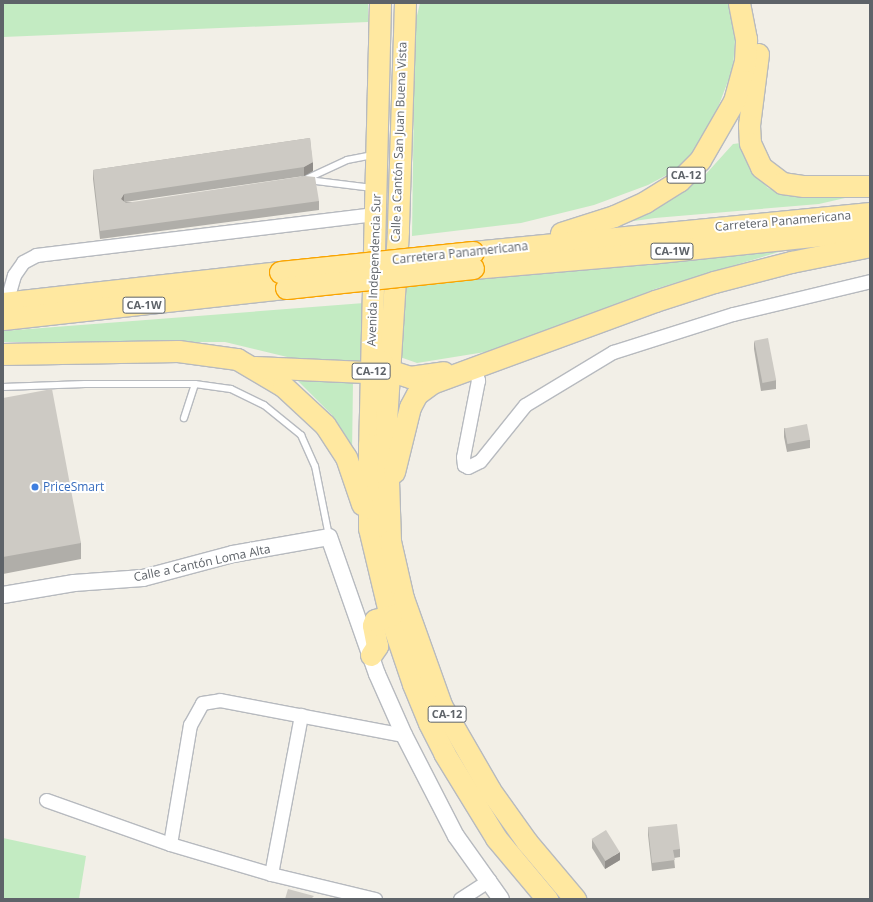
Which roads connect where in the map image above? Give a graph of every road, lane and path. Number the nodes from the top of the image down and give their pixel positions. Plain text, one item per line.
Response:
1 (380, 3) edge
2 (405, 3) edge
3 (739, 3) edge
4 (754, 3) edge
5 (377, 154) junction
6 (305, 180) junction
7 (297, 181) edge
8 (870, 186) edge
9 (377, 188) junction
10 (870, 213) edge
11 (375, 214) junction
12 (870, 230) edge
13 (870, 246) edge
14 (512, 247) junction
15 (473, 260) junction
16 (870, 281) edge
17 (4, 308) edge
18 (3, 354) edge
19 (510, 355) junction
20 (380, 361) junction
21 (254, 367) junction
22 (474, 367) junction
23 (195, 384) junction
24 (3, 387) edge
25 (184, 418) dead end
26 (388, 498) junction
27 (369, 528) junction
28 (329, 538) junction
29 (3, 595) edge
30 (390, 616) junction
31 (371, 655) junction
32 (301, 715) junction
33 (404, 735) junction
34 (46, 800) dead end
35 (170, 844) junction
36 (271, 874) junction
37 (489, 880) junction
38 (375, 899) edge
39 (460, 899) edge
40 (502, 899) edge
41 (548, 899) edge
42 (575, 899) edge

1 - 5 highway, Avenida Independencia Sur / CA-12
2 - 20 highway, Calle a Cantón San Juan Buena Vista / CA-12
3 - 14 highway, CA-12
4 - 8 highway
5 - 6 lane
5 - 9 highway, Avenida Independencia Sur / CA-12
6 - 7 lane
6 - 9 lane
9 - 11 highway, Avenida Independencia Sur / CA-12
10 - 14 highway, Carretera Panamericana / CA-1W
11 - 17 street
11 - 20 highway, Avenida Independencia Sur / CA-12
12 - 15 highway, Carretera Panamericana / CA-1W
13 - 19 highway
14 - 15 highway, Carretera Panamericana / CA-1W
15 - 17 highway, Carretera Panamericana / CA-1W, bridge
16 - 22 street
18 - 21 highway
19 - 20 highway
19 - 22 highway
20 - 21 highway
20 - 26 highway, Calle a Cantón San Juan Buena Vista / CA-12
20 - 27 highway, Avenida Independencia Sur / CA-12
21 - 27 highway
22 - 26 highway
23 - 24 lane
23 - 25 lane
23 - 28 lane
26 - 42 highway, CA-12
27 - 30 highway, Avenida Independencia Sur / CA-12
28 - 29 street, Calle a Cantón Loma Alta
28 - 31 street
30 - 31 highway
30 - 41 highway, Avenida Independencia Sur / CA-12
31 - 33 street
32 - 33 street
32 - 35 street
32 - 36 street
33 - 37 street
34 - 35 street
35 - 36 street
36 - 38 street
37 - 39 street
37 - 40 street

